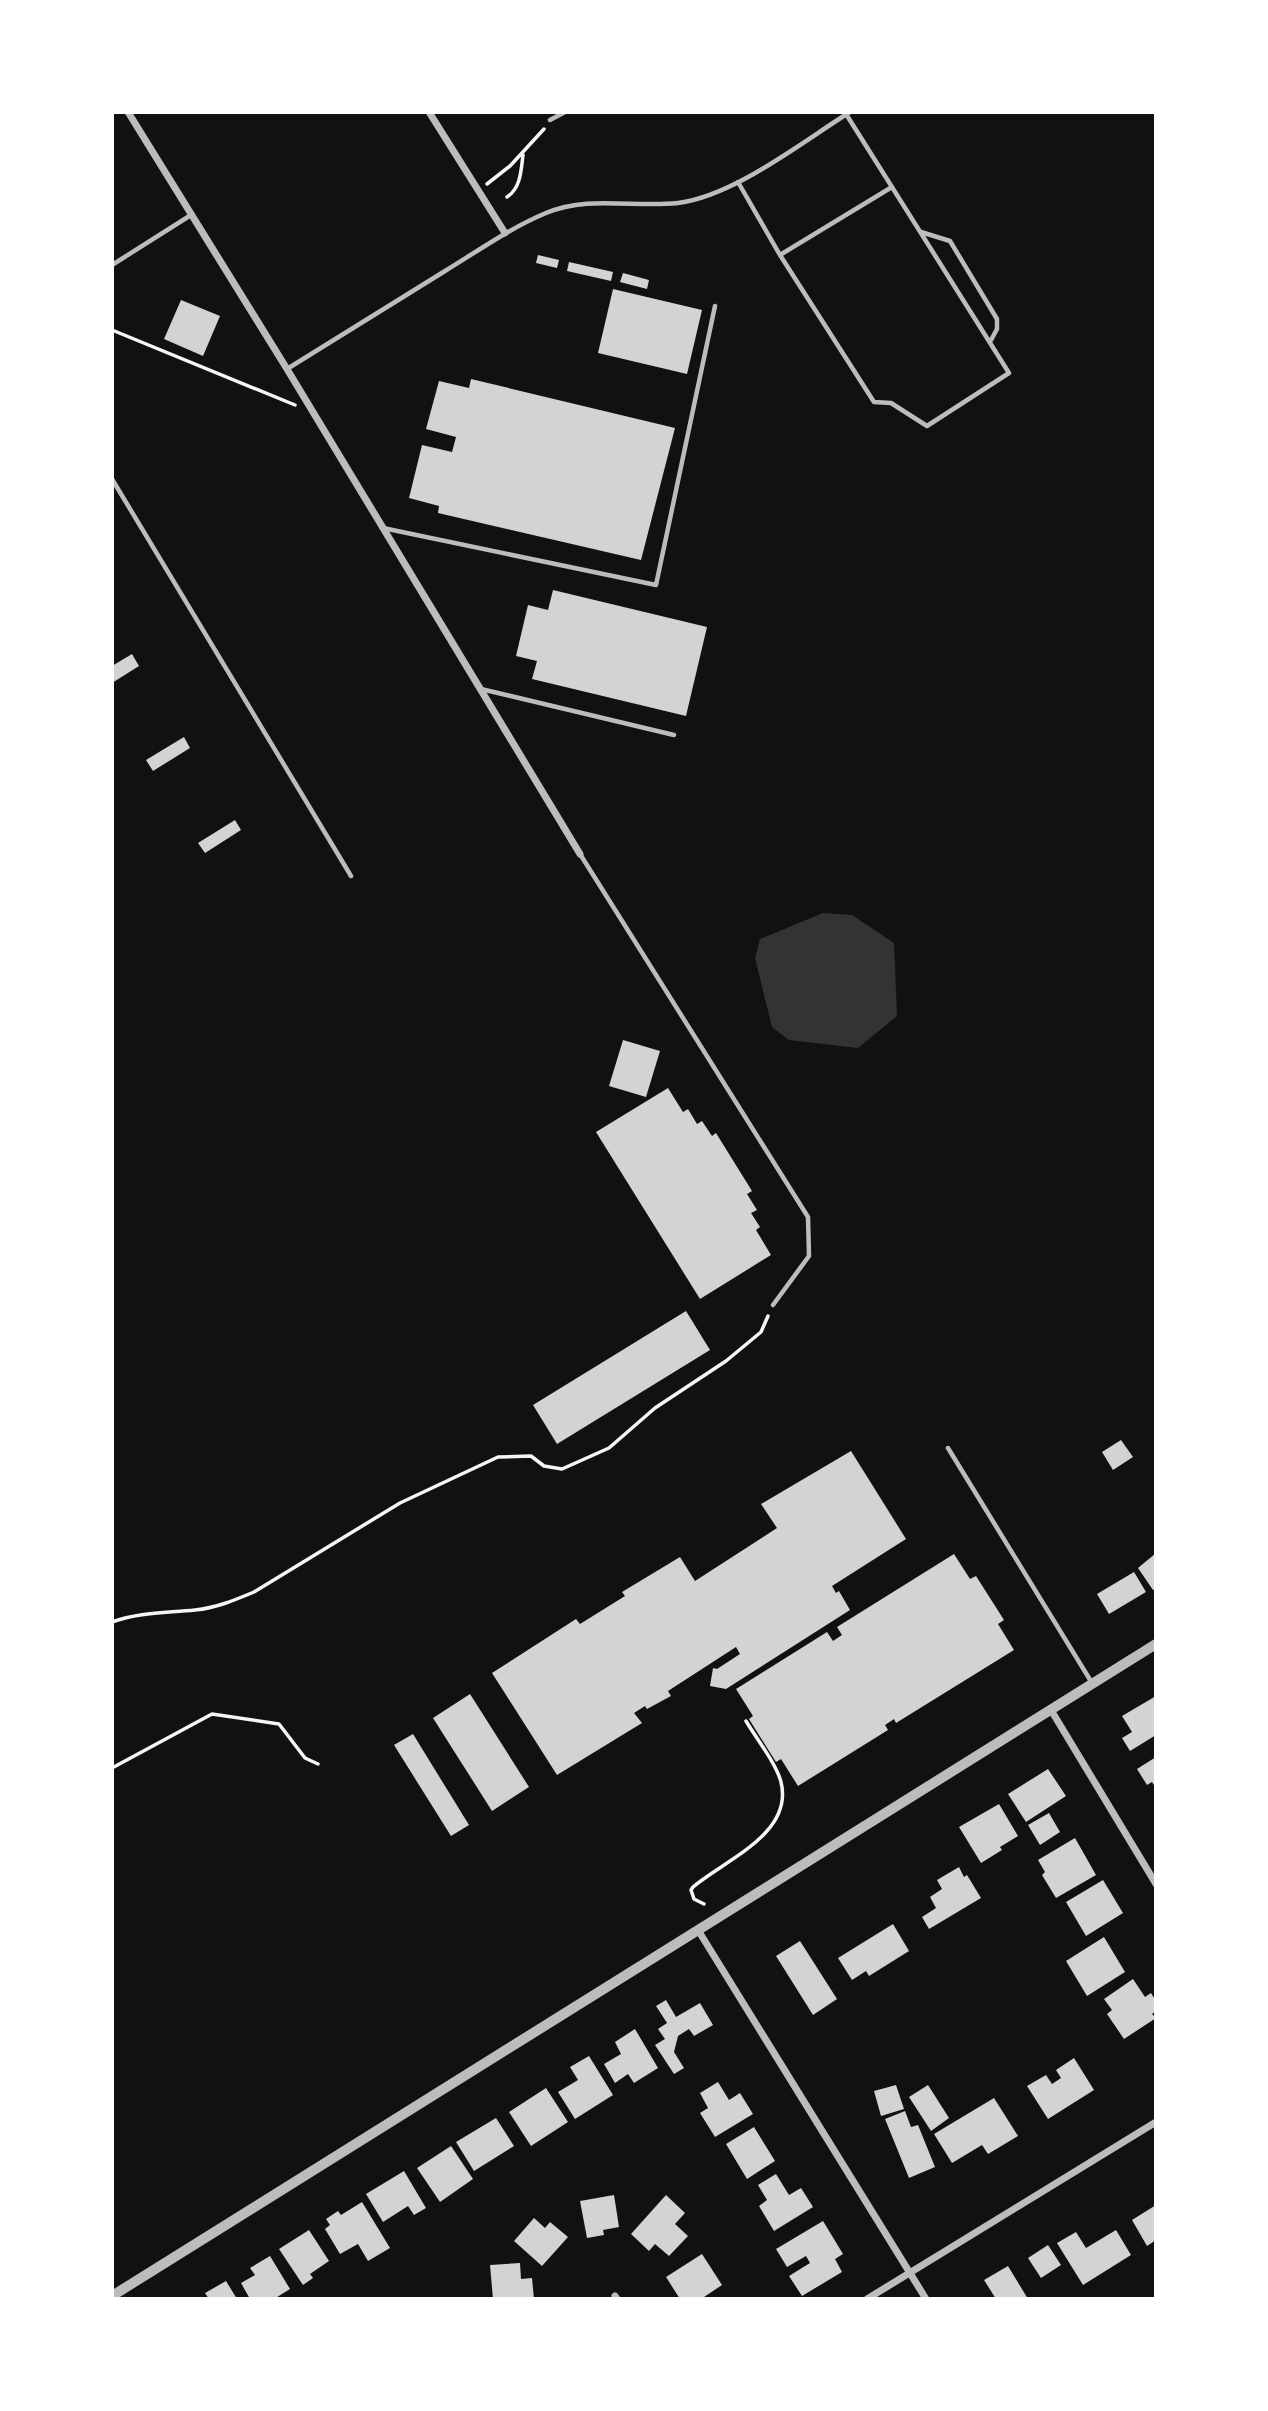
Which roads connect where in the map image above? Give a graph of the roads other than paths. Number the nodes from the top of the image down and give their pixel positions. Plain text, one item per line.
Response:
1 (128, 112) edge
2 (429, 112) edge
3 (565, 112) edge
4 (848, 113) edge
5 (550, 120) road end
6 (738, 182) junction
7 (892, 187) junction
8 (192, 214) junction
9 (919, 231) junction
10 (505, 233) junction
11 (780, 255) junction
12 (112, 265) edge
13 (715, 306) dead end
14 (990, 342) junction
15 (287, 369) junction
16 (112, 479) edge
17 (383, 527) junction
18 (480, 689) junction
19 (674, 735) dead end
20 (580, 855) joint
21 (351, 876) dead end
22 (773, 1305) road end
23 (948, 1448) dead end
24 (1156, 1644) edge
25 (1092, 1684) junction
26 (1051, 1710) junction
27 (1156, 1884) edge
28 (698, 1930) junction
29 (1156, 2122) edge
30 (909, 2273) junction
31 (112, 2295) edge
32 (867, 2299) edge
33 (926, 2299) edge

1 - 8 street
2 - 10 street
3 - 5 lane
4 - 6 lane
4 - 7 lane
6 - 10 lane
6 - 11 lane
7 - 9 lane
7 - 11 lane
8 - 12 lane
8 - 15 street
9 - 14 lane
9 - 14 lane
10 - 15 lane
11 - 14 lane
13 - 17 lane
15 - 17 street
16 - 21 lane
17 - 18 street
18 - 19 lane
18 - 20 street
20 - 22 lane
23 - 25 lane
24 - 25 street
25 - 26 street
26 - 27 street
26 - 28 street
28 - 30 street
28 - 31 street
29 - 30 street
30 - 32 street
30 - 33 street

